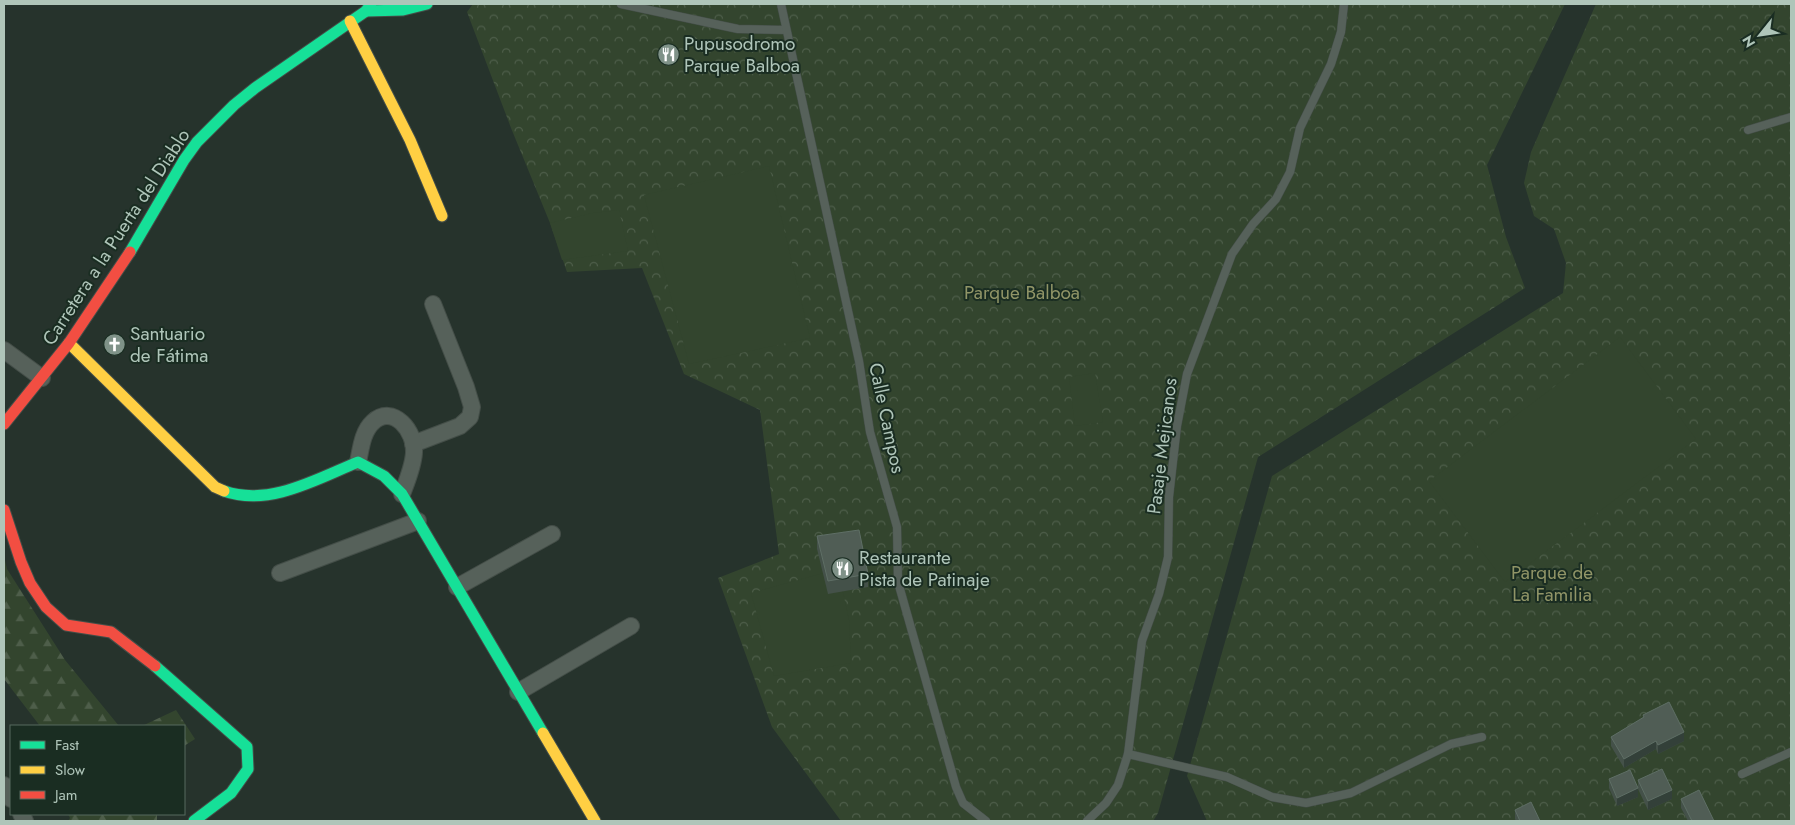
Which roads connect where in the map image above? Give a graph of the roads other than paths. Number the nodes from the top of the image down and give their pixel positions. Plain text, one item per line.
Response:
1 (426, 4) edge
2 (621, 4) edge
3 (1344, 4) edge
4 (780, 5) edge
5 (369, 7) edge
6 (350, 21) junction
7 (786, 30) junction
8 (1791, 117) edge
9 (1748, 130) dead end
10 (442, 216) dead end
11 (434, 304) dead end
12 (69, 343) junction
13 (4, 350) edge
14 (42, 378) junction
15 (4, 424) edge
16 (413, 444) junction
17 (358, 462) junction
18 (402, 494) junction
19 (4, 510) edge
20 (418, 522) junction
21 (552, 534) dead end
22 (280, 573) dead end
23 (457, 588) junction
24 (631, 626) dead end
25 (518, 692) junction
26 (1482, 737) dead end
27 (1791, 752) edge
28 (1128, 754) junction
29 (1742, 774) dead end
30 (194, 821) edge
31 (595, 821) edge
32 (986, 821) edge
33 (1087, 821) edge

1 - 5 street, Carretera a la Puerta del Diablo
2 - 7 lane
3 - 28 lane, Pasaje Mejicanos
4 - 7 lane, Calle Campos
5 - 6 street, Carretera a la Puerta del Diablo
6 - 10 street
6 - 12 street, Carretera a la Puerta del Diablo
7 - 32 lane, Calle Campos
8 - 9 lane
11 - 16 street
12 - 14 street, Carretera a la Puerta del Diablo
12 - 17 street
13 - 14 street
14 - 15 street, Carretera a la Puerta del Diablo
16 - 17 street
16 - 18 street
17 - 18 street
18 - 20 street
19 - 30 street
20 - 22 street
20 - 23 street
21 - 23 street
23 - 25 street
24 - 25 street
25 - 31 street
26 - 28 lane
27 - 29 lane
28 - 33 lane, Pasaje Mejicanos

